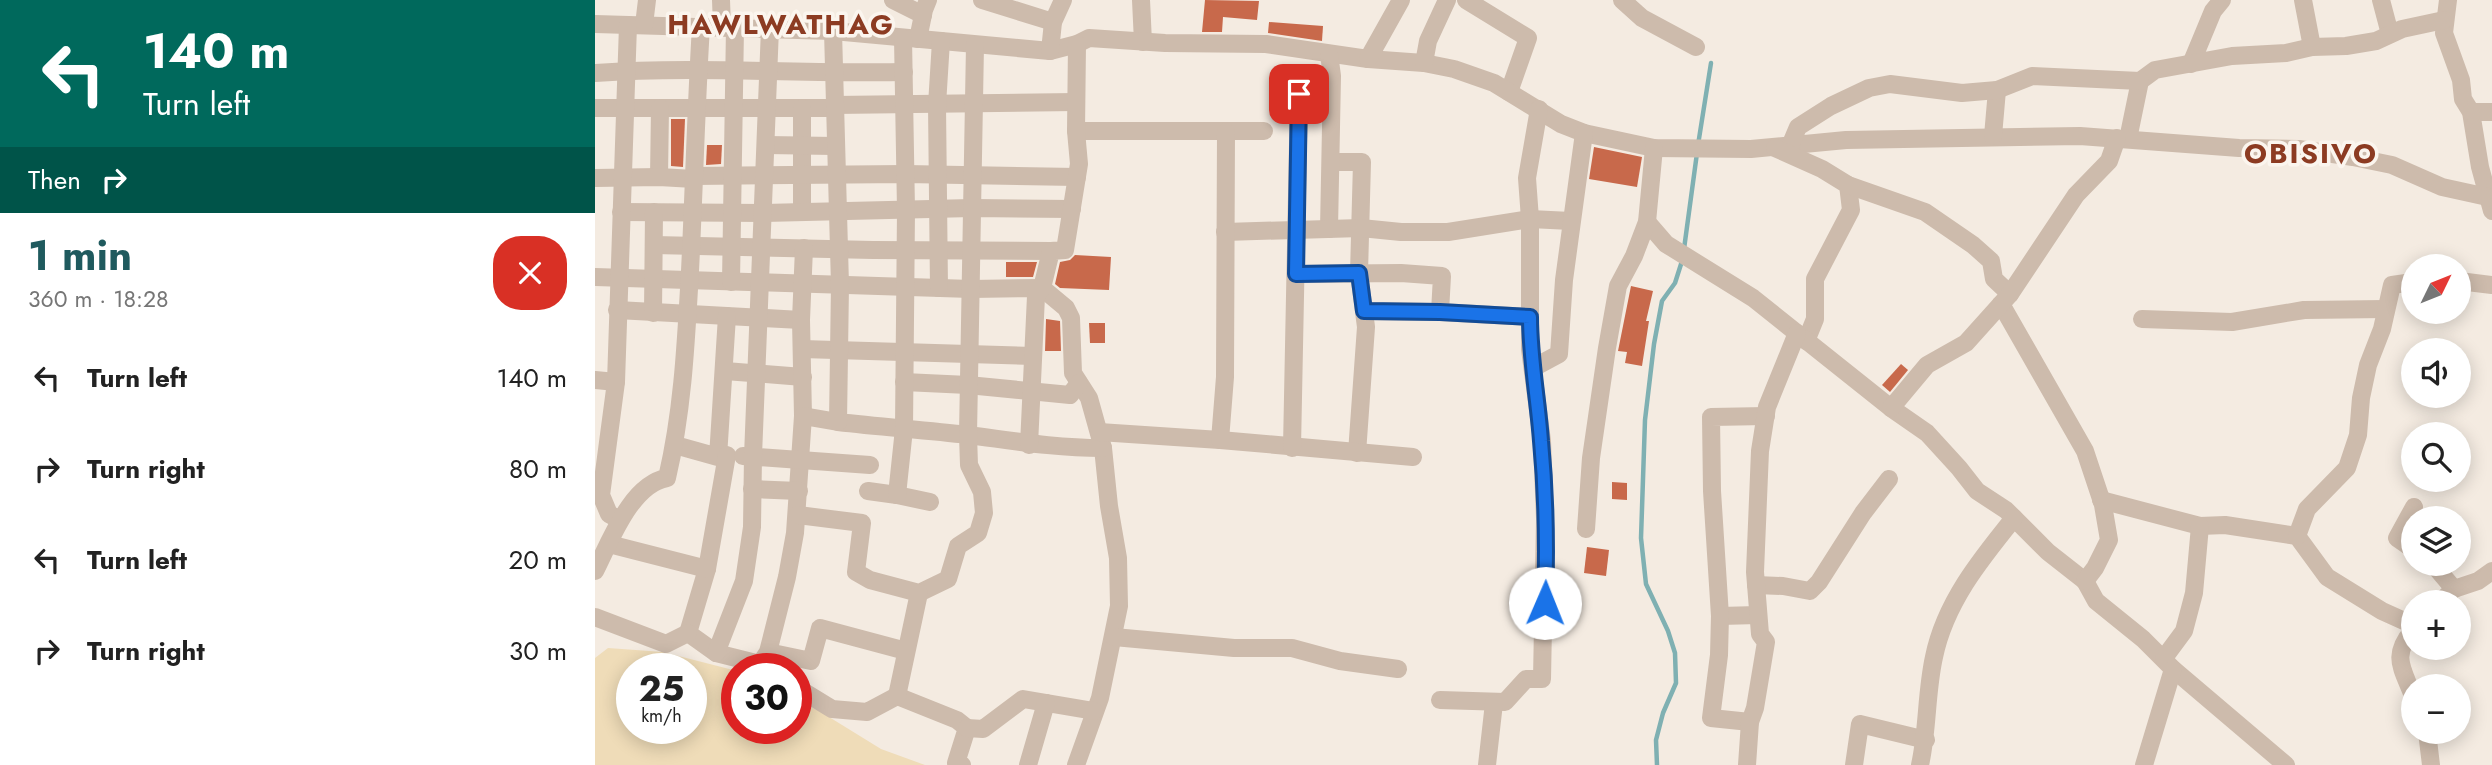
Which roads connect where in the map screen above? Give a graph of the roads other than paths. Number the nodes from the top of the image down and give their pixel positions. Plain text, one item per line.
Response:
1 (647, 0) edge
2 (721, 0) edge
3 (893, 0) edge
4 (982, 0) edge
5 (1141, 0) edge
6 (1447, 0) edge
7 (1466, 0) edge
8 (1622, 0) edge
9 (2222, 0) edge
10 (2303, 0) edge
11 (2381, 0) edge
12 (2448, 0) edge
13 (1057, 1) edge
14 (1399, 1) edge
15 (926, 8) edge
16 (2444, 20) junction
17 (1053, 22) junction
18 (595, 24) edge
19 (636, 25) junction
20 (701, 26) junction
21 (729, 27) junction
22 (770, 28) junction
23 (833, 31) junction
24 (2390, 34) junction
25 (911, 38) junction
26 (941, 41) junction
27 (1143, 42) junction
28 (975, 44) junction
29 (1077, 44) junction
30 (1696, 47) dead end
31 (2312, 47) junction
32 (1050, 51) junction
33 (1329, 54) junction
34 (1368, 59) junction
35 (1424, 63) junction
36 (2191, 64) junction
37 (699, 70) junction
38 (626, 71) junction
39 (734, 71) junction
40 (769, 71) junction
41 (904, 72) junction
42 (595, 73) edge
43 (834, 74) junction
44 (2140, 81) junction
45 (1997, 90) junction
46 (1509, 92) junction
47 (1299, 94) dead end
48 (1076, 102) junction
49 (905, 104) junction
50 (937, 105) junction
51 (975, 105) junction
52 (834, 107) junction
53 (595, 108) edge
54 (625, 108) junction
55 (660, 108) junction
56 (734, 108) junction
57 (802, 108) junction
58 (697, 109) junction
59 (767, 109) junction
60 (1539, 109) junction
61 (2472, 112) junction
62 (2492, 112) edge
63 (1076, 131) junction
64 (1264, 131) dead end
65 (1226, 132) junction
66 (1584, 133) junction
67 (1993, 136) junction
68 (2122, 139) junction
69 (766, 145) junction
70 (803, 146) junction
71 (835, 146) junction
72 (1782, 146) junction
73 (1654, 148) junction
74 (1331, 162) junction
75 (733, 174) junction
76 (836, 174) junction
77 (906, 174) junction
78 (973, 175) junction
79 (765, 176) junction
80 (802, 176) junction
81 (939, 176) junction
82 (623, 177) junction
83 (659, 177) junction
84 (1077, 177) junction
85 (595, 178) edge
86 (694, 178) junction
87 (1848, 185) junction
88 (2490, 202) edge
89 (972, 208) junction
90 (940, 209) junction
91 (1072, 209) junction
92 (838, 210) junction
93 (802, 211) junction
94 (906, 211) junction
95 (621, 212) junction
96 (654, 212) junction
97 (693, 212) junction
98 (732, 213) junction
99 (764, 213) junction
100 (1530, 219) junction
101 (1571, 221) junction
102 (1647, 222) junction
103 (1361, 228) junction
104 (1329, 229) junction
105 (1296, 230) junction
106 (1226, 232) junction
107 (653, 245) junction
108 (691, 245) junction
109 (732, 246) junction
110 (763, 248) junction
111 (804, 248) junction
112 (839, 249) junction
113 (904, 250) junction
114 (940, 250) junction
115 (970, 250) junction
116 (1051, 251) junction
117 (1359, 273) junction
118 (1296, 274) junction
119 (595, 277) edge
120 (618, 279) junction
121 (653, 280) junction
122 (689, 281) junction
123 (731, 282) junction
124 (2471, 282) edge
125 (761, 284) junction
126 (803, 284) junction
127 (2401, 284) edge
128 (840, 285) junction
129 (2492, 285) edge
130 (905, 287) junction
131 (939, 288) junction
132 (1042, 288) junction
133 (971, 289) junction
134 (2006, 299) junction
135 (2385, 309) junction
136 (617, 310) junction
137 (1364, 311) junction
138 (1440, 312) junction
139 (653, 313) junction
140 (688, 314) junction
141 (727, 316) junction
142 (759, 317) junction
143 (1530, 317) junction
144 (2142, 319) dead end
145 (801, 320) junction
146 (1802, 337) junction
147 (802, 349) junction
148 (838, 349) junction
149 (905, 351) junction
150 (969, 355) junction
151 (1034, 356) junction
152 (1533, 368) junction
153 (725, 372) junction
154 (756, 375) junction
155 (803, 377) junction
156 (595, 380) edge
157 (616, 382) junction
158 (904, 382) junction
159 (1079, 383) junction
160 (968, 385) junction
161 (1032, 390) junction
162 (1891, 408) junction
163 (803, 416) junction
164 (1766, 416) junction
165 (838, 422) junction
166 (904, 429) junction
167 (968, 435) junction
168 (1101, 440) junction
169 (1220, 440) junction
170 (675, 444) junction
171 (1030, 445) junction
172 (1292, 448) junction
173 (1357, 453) junction
174 (723, 456) junction
175 (753, 456) junction
176 (1413, 457) dead end
177 (800, 459) junction
178 (870, 466) dead end
179 (1889, 480) dead end
180 (752, 489) junction
181 (799, 491) junction
182 (867, 491) dead end
183 (897, 495) junction
184 (2101, 500) junction
185 (930, 502) dead end
186 (798, 515) junction
187 (2014, 518) junction
188 (620, 520) junction
189 (2200, 526) junction
190 (1586, 529) dead end
191 (2297, 536) junction
192 (603, 550) edge
193 (706, 569) junction
194 (595, 571) edge
195 (2492, 571) edge
196 (2443, 576) edge
197 (2085, 581) junction
198 (1756, 585) junction
199 (2454, 589) joint
200 (919, 593) junction
201 (1758, 615) junction
202 (1720, 616) junction
203 (595, 617) edge
204 (2401, 621) edge
205 (688, 633) junction
206 (1114, 637) junction
207 (2401, 648) edge
208 (907, 651) junction
209 (716, 653) junction
210 (767, 653) edge
211 (721, 654) edge
212 (812, 657) edge
213 (2169, 664) junction
214 (1398, 669) dead end
215 (2404, 674) edge
216 (897, 696) junction
217 (812, 697) edge
218 (1440, 700) dead end
219 (1046, 703) junction
220 (1494, 703) junction
221 (1094, 711) junction
222 (1750, 722) junction
223 (967, 728) junction
224 (1926, 740) junction
225 (2428, 744) edge
226 (962, 765) edge
227 (1028, 765) edge
228 (1076, 765) edge
229 (1487, 765) edge
230 (1747, 765) edge
231 (1854, 765) edge
232 (1920, 765) edge
233 (2144, 765) edge
234 (2286, 765) edge
235 (2431, 765) edge

1 - 19 street
2 - 21 street
3 - 15 street
4 - 17 street
5 - 27 street
6 - 35 street
7 - 46 street
8 - 30 street
9 - 36 street
10 - 31 street
11 - 24 street
12 - 16 street
13 - 17 street
14 - 34 street
15 - 25 street
16 - 24 street
16 - 61 street
17 - 32 street
18 - 19 street
19 - 20 street
19 - 38 street
20 - 21 street
20 - 37 street
21 - 22 street
21 - 39 street
22 - 23 street
22 - 40 street
23 - 25 street
23 - 43 street
24 - 31 street
25 - 26 street
25 - 41 street
26 - 28 street
26 - 50 street
27 - 29 street
27 - 33 street
28 - 32 street
28 - 51 street
29 - 32 street
29 - 48 street
31 - 36 street
33 - 34 street
33 - 74 street
34 - 35 street
35 - 46 street
36 - 44 street
37 - 38 street
37 - 39 street
37 - 58 street
38 - 42 street
38 - 54 street
39 - 40 street
39 - 56 street
40 - 43 street
40 - 59 street
41 - 43 street
41 - 49 street
43 - 52 street
44 - 45 street
44 - 68 street
45 - 67 street
45 - 72 street
46 - 60 street
47 - 105 street
48 - 51 street
48 - 63 street
49 - 50 street
49 - 52 street
49 - 77 street
50 - 51 street
50 - 81 street
51 - 78 street
52 - 57 street
52 - 71 street
53 - 54 street
54 - 55 street
54 - 82 street
55 - 58 street
55 - 83 street
56 - 58 street
56 - 59 street
56 - 75 street
57 - 59 street
57 - 70 street
58 - 86 street
59 - 69 street
60 - 66 street
60 - 100 street
61 - 62 street
61 - 88 street
63 - 65 street
63 - 84 street
64 - 65 street
65 - 106 street
66 - 73 street
66 - 101 street
67 - 68 street
67 - 72 street
68 - 88 street
68 - 134 street
69 - 70 street
69 - 79 street
70 - 71 street
70 - 80 street
71 - 76 street
72 - 73 street
72 - 87 street
73 - 102 street
74 - 103 street
74 - 104 street
75 - 79 street
75 - 86 street
75 - 98 street
76 - 77 street
76 - 80 street
76 - 92 street
77 - 81 street
77 - 94 street
78 - 81 street
78 - 84 street
78 - 89 street
79 - 80 street
79 - 99 street
80 - 93 street
81 - 90 street
82 - 83 street
82 - 85 street
82 - 95 street
83 - 86 street
84 - 91 street
86 - 97 street
87 - 134 street
87 - 146 street
89 - 90 street
89 - 91 street
89 - 115 street
90 - 94 street
90 - 114 street
91 - 116 street
92 - 93 street
92 - 94 street
92 - 112 street
93 - 99 street
94 - 113 street
95 - 96 street
95 - 120 street
96 - 97 street
96 - 107 street
97 - 98 street
97 - 108 street
98 - 99 street
98 - 109 street
99 - 110 street
100 - 101 street
100 - 103 street
100 - 143 street
101 - 152 street
102 - 146 street
102 - 190 street
103 - 104 street
103 - 117 street
104 - 105 street
105 - 106 street
105 - 118 street
106 - 169 street
107 - 108 street
107 - 121 street
108 - 109 street
108 - 122 street
109 - 110 street
109 - 123 street
110 - 111 street
110 - 125 street
111 - 112 street
111 - 126 street
112 - 113 street
112 - 128 street
113 - 114 street
113 - 130 street
114 - 115 street
114 - 131 street
115 - 116 street
115 - 133 street
116 - 132 street
117 - 118 street
117 - 137 street
117 - 138 street
118 - 172 street
119 - 120 street
120 - 121 street
120 - 136 street
121 - 122 street
121 - 139 street
122 - 123 street
122 - 140 street
123 - 125 street
124 - 129 street
125 - 126 street
125 - 142 street
126 - 128 street
126 - 145 street
127 - 135 street
128 - 130 street
128 - 148 street
130 - 131 street
130 - 149 street
131 - 133 street
132 - 133 street
132 - 151 street
132 - 159 street
133 - 150 street
134 - 162 street
134 - 184 street
135 - 144 street
135 - 191 street
136 - 139 street
136 - 157 street
137 - 138 street
137 - 173 street
138 - 143 street
139 - 140 street
140 - 141 street
140 - 170 street
141 - 142 street
141 - 153 street
142 - 145 street
142 - 154 street
143 - 152 street
145 - 147 street
146 - 162 street
146 - 164 street
147 - 148 street
147 - 155 street
148 - 149 street
148 - 165 street
149 - 150 street
149 - 158 street
150 - 151 street
150 - 160 street
151 - 161 street
152 - 220 street
153 - 154 street
153 - 174 street
154 - 155 street
154 - 175 street
155 - 163 street
156 - 157 street
157 - 188 street
158 - 160 street
158 - 166 street
159 - 161 street
159 - 168 street
160 - 161 street
160 - 167 street
161 - 171 street
162 - 187 street
163 - 165 street
163 - 177 street
164 - 198 street
164 - 202 street
165 - 166 street
166 - 167 street
166 - 183 street
167 - 171 street
167 - 200 street
168 - 169 street
168 - 171 street
168 - 206 street
169 - 172 street
170 - 174 street
170 - 188 street
172 - 173 street
173 - 176 street
174 - 175 street
174 - 193 street
175 - 177 street
175 - 180 street
177 - 178 street
177 - 181 street
179 - 198 street
180 - 181 street
180 - 209 street
181 - 186 street
182 - 183 street
183 - 185 street
184 - 189 street
184 - 197 street
186 - 200 street
186 - 210 street
187 - 197 street
187 - 224 street
188 - 192 street
189 - 191 street
189 - 213 street
191 - 204 street
192 - 193 street
192 - 194 street
193 - 205 street
195 - 199 street
196 - 199 street
197 - 213 street
198 - 201 street
200 - 208 street
201 - 202 street
201 - 222 street
202 - 222 street
203 - 205 street
205 - 209 street
206 - 214 street
206 - 221 street
207 - 215 street
208 - 212 street
208 - 216 street
209 - 211 street
213 - 233 street
213 - 234 street
216 - 217 street
216 - 223 street
218 - 220 street
219 - 221 street
219 - 223 street
219 - 227 street
220 - 229 street
221 - 228 street
222 - 230 street
223 - 226 street
224 - 231 street
224 - 232 street
225 - 235 street

